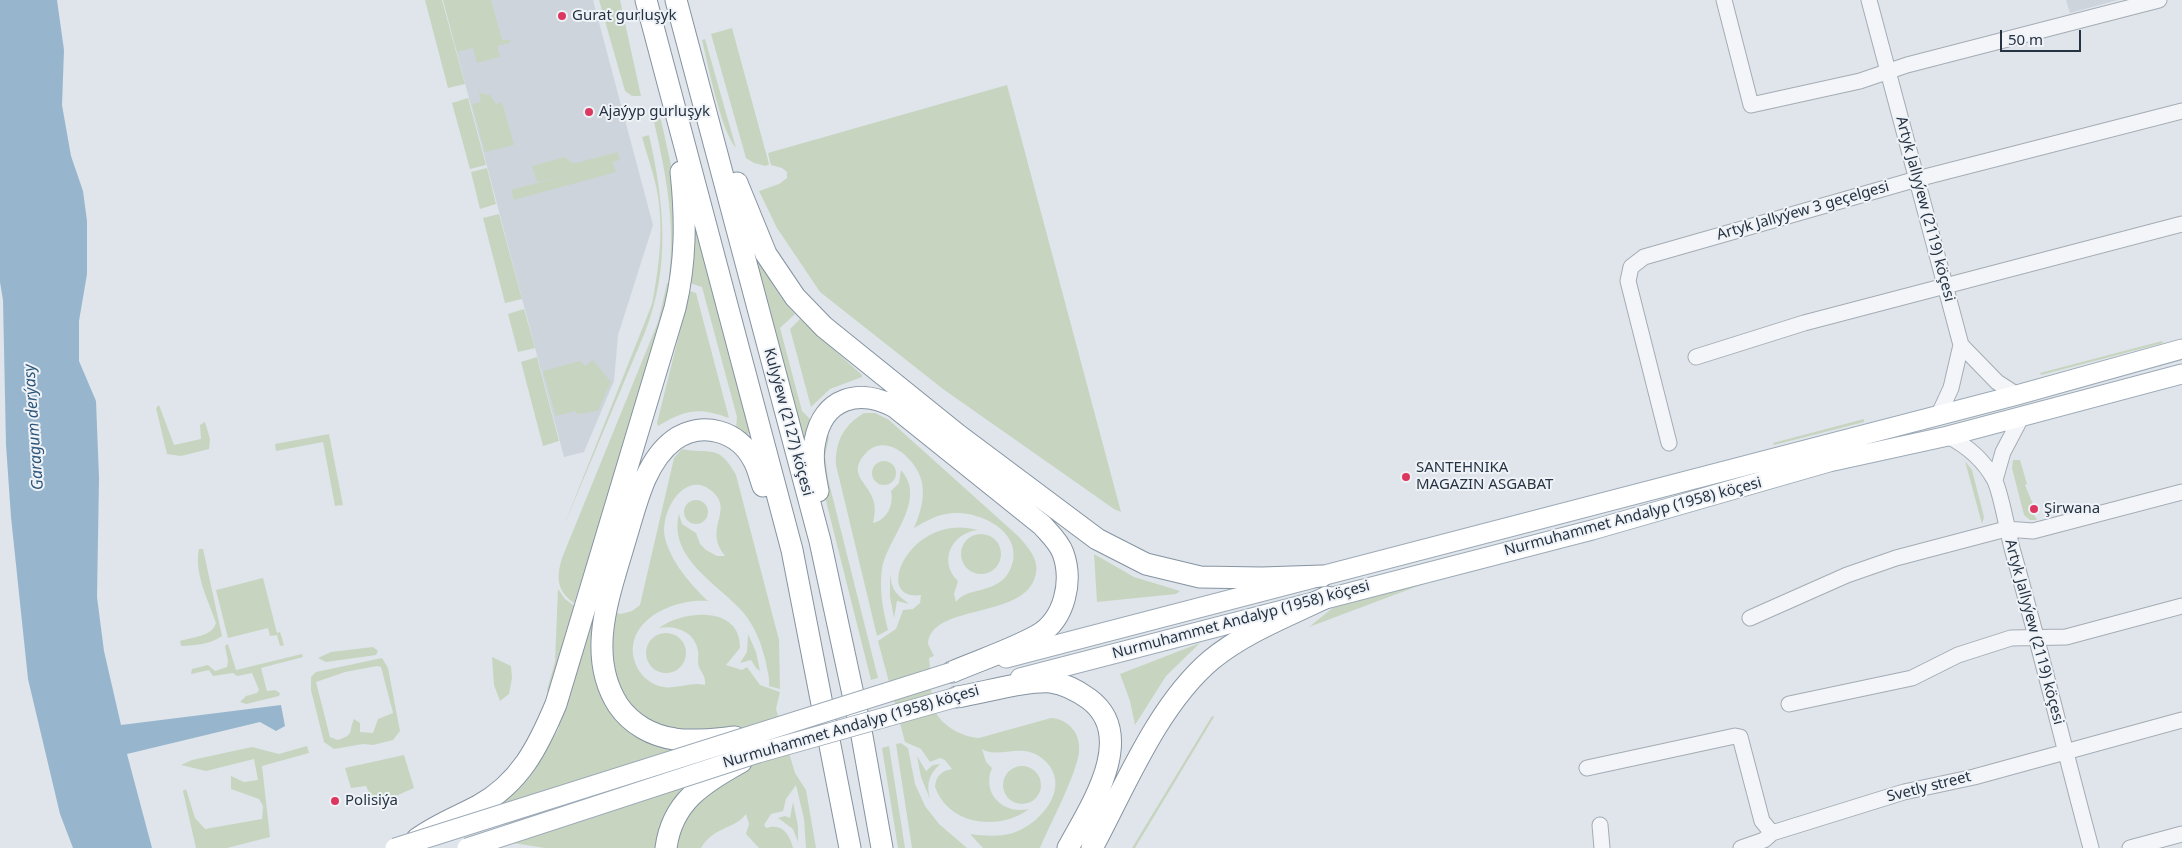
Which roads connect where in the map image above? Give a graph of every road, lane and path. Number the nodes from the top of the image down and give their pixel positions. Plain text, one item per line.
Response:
1 (646, 0) edge
2 (676, 0) edge
3 (1724, 0) edge
4 (1869, 0) edge
5 (2159, 0) edge
6 (1888, 72) junction
7 (672, 97) junction
8 (704, 101) junction
9 (2182, 111) edge
10 (1917, 179) junction
11 (2182, 224) edge
12 (1945, 286) junction
13 (1961, 345) junction
14 (2182, 349) edge
15 (1696, 357) dead end
16 (2182, 374) edge
17 (2017, 395) junction
18 (1939, 414) junction
19 (2022, 416) junction
20 (1948, 436) junction
21 (1669, 444) dead end
22 (1995, 480) junction
23 (2182, 492) edge
24 (2006, 529) junction
25 (820, 541) junction
26 (792, 550) junction
27 (1322, 576) junction
28 (601, 589) junction
29 (1327, 597) junction
30 (2182, 606) edge
31 (1750, 618) dead end
32 (2038, 639) junction
33 (952, 672) junction
34 (957, 698) junction
35 (1789, 704) dead end
36 (2182, 720) edge
37 (754, 744) junction
38 (2065, 751) junction
39 (1586, 768) dead end
40 (1600, 825) dead end
41 (1772, 833) junction
42 (2182, 834) edge
43 (403, 845) edge
44 (882, 847) edge
45 (467, 848) edge
46 (666, 848) edge
47 (850, 848) edge
48 (1068, 848) edge
49 (1092, 848) edge
50 (1602, 848) edge
51 (1741, 848) edge
52 (2091, 848) edge
53 (2130, 848) edge

1 - 7 highway, Kulyýew (2127) köçesi
2 - 8 highway, Kulyýew (2127) köçesi
3 - 6 street
4 - 6 street, Artyk Jallyýew (2119) köçesi
5 - 6 street
6 - 10 street, Artyk Jallyýew (2119) köçesi
7 - 26 highway, Kulyýew (2127) köçesi
7 - 28 highway
8 - 25 highway, Kulyýew (2127) köçesi
8 - 27 highway
9 - 10 street, Artyk Jallyýew 3 geçelgesi
10 - 12 street, Artyk Jallyýew (2119) köçesi
10 - 21 street, Artyk Jallyýew 3 geçelgesi
11 - 12 street
12 - 13 street, Artyk Jallyýew (2119) köçesi
12 - 15 street
13 - 17 street, Artyk Jallyýew (2119) köçesi
13 - 18 street
14 - 17 main road, Nurmuhammet Andalyp (1958) köçesi
16 - 19 main road, Nurmuhammet Andalyp (1958) köçesi
17 - 18 main road, Nurmuhammet Andalyp (1958) köçesi
18 - 27 main road, Nurmuhammet Andalyp (1958) köçesi
19 - 20 main road, Nurmuhammet Andalyp (1958) köçesi
19 - 22 street
20 - 22 street, Artyk Jallyýew (2119) köçesi
20 - 29 main road, Nurmuhammet Andalyp (1958) köçesi
22 - 24 street, Artyk Jallyýew (2119) köçesi
23 - 24 street
24 - 31 street
24 - 32 street, Artyk Jallyýew (2119) köçesi
25 - 33 highway
25 - 44 highway, Kulyýew (2127) köçesi
26 - 28 highway
26 - 47 highway, Kulyýew (2127) köçesi
27 - 33 main road, Nurmuhammet Andalyp (1958) köçesi
28 - 37 highway
28 - 43 highway
29 - 34 main road, Nurmuhammet Andalyp (1958) köçesi
29 - 49 highway
30 - 32 street
32 - 35 street
32 - 38 street, Artyk Jallyýew (2119) köçesi
33 - 37 main road, Nurmuhammet Andalyp (1958) köçesi, bridge
34 - 37 main road, Nurmuhammet Andalyp (1958) köçesi, bridge
34 - 48 highway
36 - 38 street, Svetly street
37 - 43 main road, Nurmuhammet Andalyp (1958) köçesi, bridge
37 - 45 main road, Nurmuhammet Andalyp (1958) köçesi, bridge
37 - 46 highway, bridge
38 - 41 street, Svetly street
38 - 52 street, Artyk Jallyýew (2119) köçesi
39 - 41 street
40 - 50 street
41 - 51 street, Svetly street
42 - 53 street

